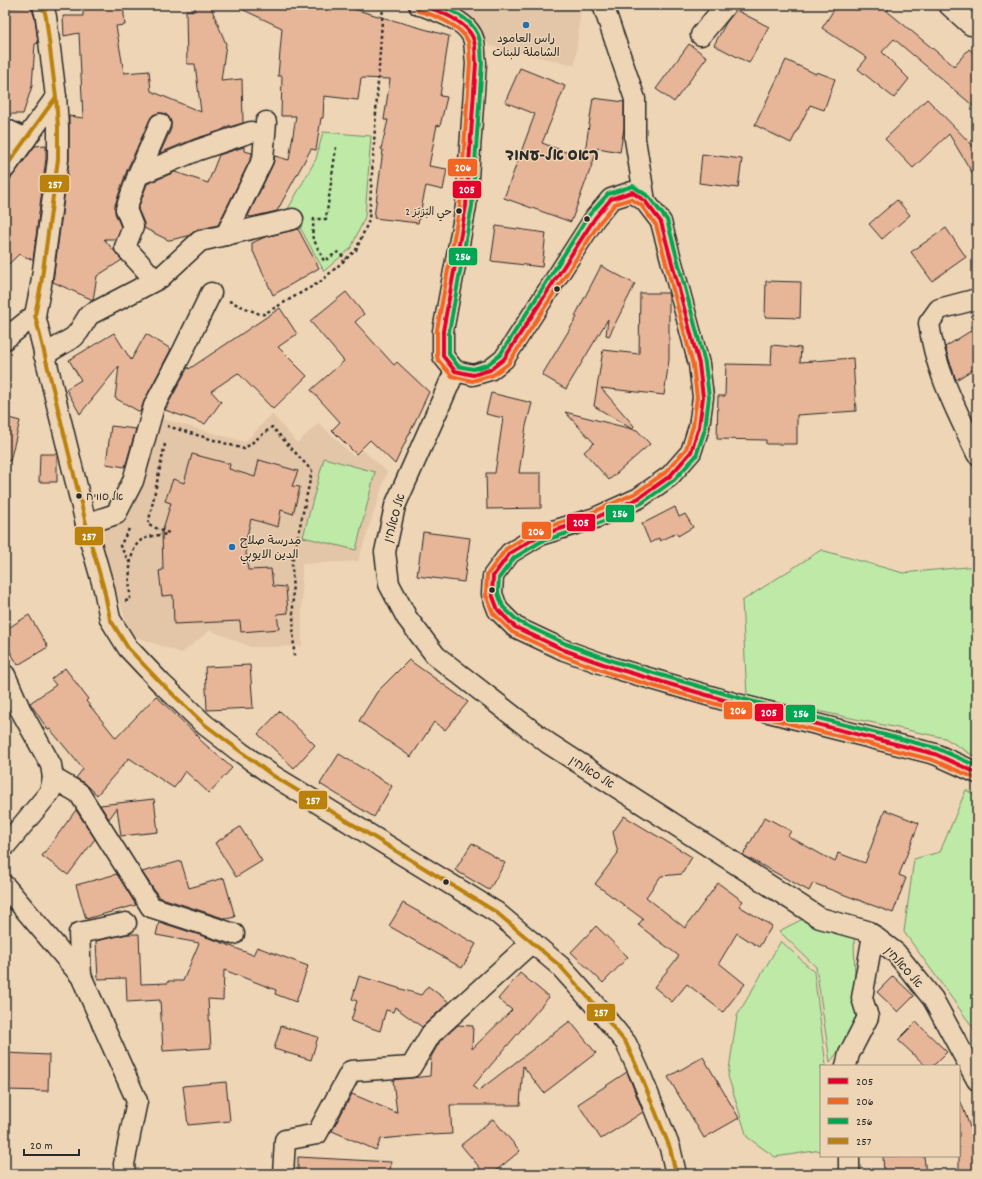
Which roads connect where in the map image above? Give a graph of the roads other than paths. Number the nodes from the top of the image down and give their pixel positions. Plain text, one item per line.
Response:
1 (43, 5) edge
2 (419, 5) edge
3 (603, 5) edge
4 (726, 5) edge
5 (949, 5) edge
6 (971, 25) dead end
7 (702, 35) dead end
8 (56, 97) junction
9 (160, 124) dead end
10 (5, 129) edge
11 (26, 139) junction
12 (5, 168) edge
13 (138, 176) junction
14 (644, 201) junction
15 (293, 219) dead end
16 (226, 234) junction
17 (156, 280) junction
18 (211, 293) road end
19 (977, 299) edge
20 (35, 315) junction
21 (5, 339) edge
22 (44, 355) junction
23 (455, 371) junction
24 (977, 454) edge
25 (86, 524) junction
26 (5, 675) edge
27 (977, 773) edge
28 (53, 778) junction
29 (5, 846) edge
30 (8, 899) edge
31 (126, 923) dead end
32 (234, 934) dead end
33 (873, 935) junction
34 (532, 942) junction
35 (81, 976) junction
36 (846, 1065) edge
37 (977, 1080) edge
38 (849, 1157) edge
39 (126, 1174) edge
40 (283, 1174) edge
41 (676, 1174) edge
42 (849, 1174) edge

1 - 8 street
2 - 23 street
3 - 14 street
4 - 7 street
5 - 6 street
8 - 11 street
8 - 20 street
9 - 13 street
10 - 11 street
11 - 12 street
13 - 16 street
13 - 17 street
14 - 23 street
14 - 27 street
15 - 16 street
16 - 17 street
17 - 22 street
18 - 25 street
19 - 24 street
20 - 21 street
20 - 22 street
22 - 25 street
23 - 33 street, אל סאלחין
25 - 34 street
26 - 28 street
28 - 29 street
28 - 32 street
30 - 35 street
31 - 35 street
33 - 36 street
33 - 37 street, אל סאלחין
34 - 40 street
34 - 41 street
35 - 39 street
38 - 42 street

